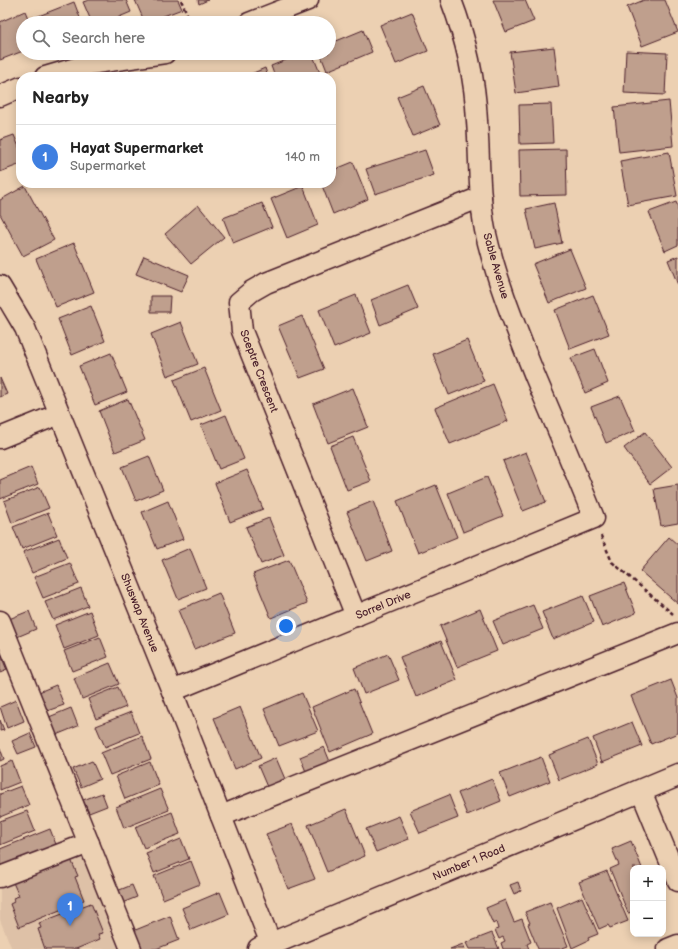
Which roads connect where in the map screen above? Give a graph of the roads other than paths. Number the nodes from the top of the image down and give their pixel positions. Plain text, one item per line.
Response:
1 (308, 0) edge
2 (451, 0) edge
3 (267, 16) edge
4 (116, 60) edge
5 (62, 72) edge
6 (16, 89) edge
7 (0, 96) edge
8 (481, 197) junction
9 (0, 286) edge
10 (59, 414) junction
11 (0, 438) edge
12 (594, 518) joint
13 (356, 616) junction
14 (0, 621) edge
15 (678, 633) edge
16 (172, 691) junction
17 (678, 775) edge
18 (641, 790) junction
19 (221, 816) junction
20 (89, 843) junction
21 (0, 877) edge
22 (678, 881) edge
23 (678, 945) edge
24 (265, 946) edge
25 (132, 949) edge
26 (668, 949) edge

1 - 3 street
2 - 8 street, Sable Avenue
4 - 5 street
6 - 7 street
8 - 12 street, Sable Avenue
8 - 13 street, Sceptre Crescent
9 - 10 street, Shuswap Avenue
10 - 11 street
10 - 16 street, Shuswap Avenue
12 - 13 street, Sorrel Drive
13 - 16 street, Sorrel Drive
14 - 20 street
15 - 19 street
16 - 19 street, Shuswap Avenue
17 - 18 main road, Number 1 Road
18 - 22 street
18 - 24 main road, Number 1 Road
19 - 24 street, Shuswap Avenue
20 - 21 street
20 - 25 street
23 - 26 street

